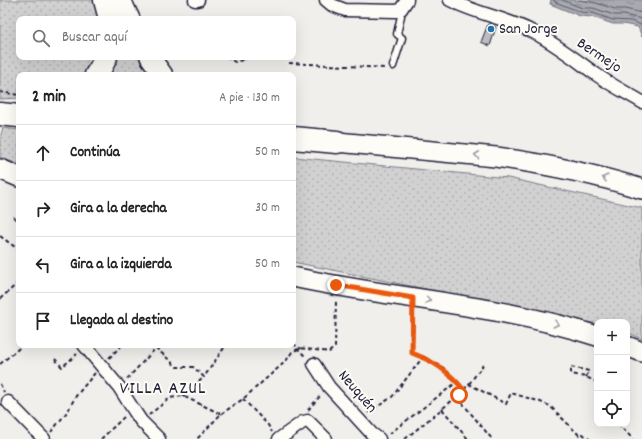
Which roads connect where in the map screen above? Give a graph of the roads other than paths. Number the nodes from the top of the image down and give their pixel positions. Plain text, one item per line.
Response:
1 (105, 0) edge
2 (121, 0) edge
3 (195, 0) edge
4 (198, 0) edge
5 (326, 0) edge
6 (407, 0) edge
7 (450, 0) edge
8 (397, 11) junction
9 (109, 16) edge
10 (129, 16) edge
11 (104, 60) edge
12 (152, 60) edge
13 (393, 66) road end
14 (98, 72) edge
15 (161, 72) edge
16 (642, 102) edge
17 (0, 103) edge
18 (16, 103) edge
19 (0, 114) edge
20 (16, 116) edge
21 (296, 134) edge
22 (296, 138) edge
23 (337, 142) junction
24 (0, 169) edge
25 (16, 176) edge
26 (642, 189) edge
27 (296, 278) edge
28 (594, 335) edge
29 (630, 347) edge
30 (87, 348) edge
31 (642, 352) edge
32 (314, 364) road end
33 (8, 402) dead end
34 (47, 436) edge
35 (383, 437) edge
36 (159, 439) edge
37 (279, 439) edge
38 (326, 439) edge

1 - 9 highway
2 - 10 main road
3 - 4 street
5 - 8 street
6 - 8 street
7 - 16 street, Bermejo
8 - 13 lane
11 - 14 highway
12 - 15 main road
17 - 18 highway
19 - 20 highway
21 - 23 main road
22 - 23 highway
26 -> 23 main road
24 - 25 main road
27 -> 28 main road
29 - 31 main road
30 - 36 street
32 - 35 street, Neuquén
33 - 34 street
37 - 38 street

